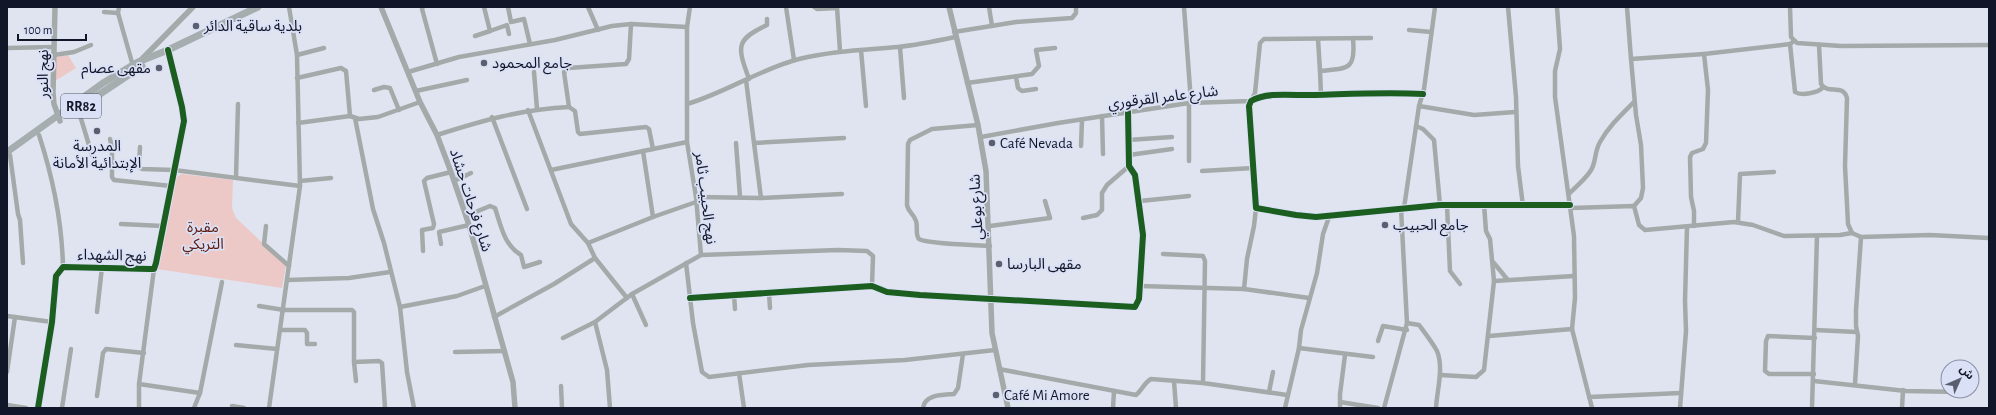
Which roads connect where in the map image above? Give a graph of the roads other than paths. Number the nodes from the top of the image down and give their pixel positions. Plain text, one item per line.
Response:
1 (55, 7) edge
2 (119, 7) edge
3 (193, 7) edge
4 (258, 7) edge
5 (290, 7) edge
6 (381, 7) edge
7 (423, 7) edge
8 (484, 7) edge
9 (508, 7) edge
10 (588, 7) edge
11 (690, 7) edge
12 (786, 7) edge
13 (814, 7) edge
14 (949, 7) edge
15 (989, 7) edge
16 (1076, 7) edge
17 (1184, 7) edge
18 (1435, 7) edge
19 (1508, 7) edge
20 (1557, 7) edge
21 (1627, 7) edge
22 (1790, 7) edge
23 (837, 8) edge
24 (186, 9) edge
25 (104, 12) dead end
26 (118, 13) junction
27 (767, 18) dead end
28 (631, 24) junction
29 (992, 26) junction
30 (687, 27) junction
31 (598, 30) junction
32 (1409, 30) dead end
33 (490, 31) junction
34 (1431, 32) junction
35 (509, 34) dead end
36 (954, 35) junction
37 (475, 36) dead end
38 (1353, 38) junction
39 (1371, 38) dead end
40 (1318, 39) junction
41 (1792, 42) junction
42 (530, 44) junction
43 (91, 45) dead end
44 (1818, 45) junction
45 (1989, 45) edge
46 (54, 47) junction
47 (900, 47) junction
48 (7, 48) edge
49 (324, 48) dead end
50 (1055, 48) dead end
51 (168, 50) junction
52 (861, 50) junction
53 (840, 51) junction
54 (1704, 54) junction
55 (297, 55) junction
56 (54, 56) junction
57 (1630, 59) junction
58 (794, 60) junction
59 (140, 64) junction
60 (436, 64) junction
61 (1320, 71) junction
62 (408, 72) junction
63 (534, 72) dead end
64 (1016, 77) junction
65 (297, 78) junction
66 (747, 79) junction
67 (467, 80) dead end
68 (967, 83) junction
69 (1823, 88) junction
70 (1036, 89) dead end
71 (374, 90) dead end
72 (416, 91) junction
73 (1423, 94) junction
74 (1321, 95) junction
75 (904, 98) dead end
76 (1251, 101) junction
77 (420, 102) junction
78 (1634, 102) junction
79 (1190, 103) junction
80 (238, 104) dead end
81 (686, 104) junction
82 (569, 106) junction
83 (866, 106) dead end
84 (1419, 106) junction
85 (536, 108) junction
86 (76, 109) junction
87 (399, 110) junction
88 (528, 110) junction
89 (1128, 112) junction
90 (1515, 112) junction
91 (350, 116) junction
92 (1102, 116) junction
93 (492, 117) junction
94 (355, 118) junction
95 (59, 119) junction
96 (1082, 120) junction
97 (298, 123) junction
98 (978, 125) junction
99 (1416, 126) junction
100 (39, 135) junction
101 (437, 135) junction
102 (1172, 136) dead end
103 (981, 137) junction
104 (844, 138) dead end
105 (110, 139) dead end
106 (1128, 140) junction
107 (687, 142) junction
108 (754, 143) junction
109 (736, 144) dead end
110 (1081, 146) dead end
111 (140, 147) dead end
112 (653, 149) junction
113 (1172, 149) dead end
114 (643, 151) junction
115 (1103, 154) dead end
116 (8, 155) edge
117 (92, 155) dead end
118 (1129, 155) junction
119 (1189, 161) dead end
120 (1129, 166) junction
121 (1253, 168) junction
122 (174, 170) junction
123 (551, 170) junction
124 (1202, 171) dead end
125 (451, 172) junction
126 (1774, 172) dead end
127 (471, 173) dead end
128 (236, 177) junction
129 (331, 178) dead end
130 (454, 181) junction
131 (300, 183) junction
132 (170, 186) junction
133 (842, 194) dead end
134 (1569, 194) junction
135 (1189, 196) dead end
136 (740, 197) junction
137 (761, 198) junction
138 (696, 200) junction
139 (1045, 201) dead end
140 (1140, 201) junction
141 (1484, 204) junction
142 (1440, 205) junction
143 (1447, 205) junction
144 (1522, 206) junction
145 (1570, 206) junction
146 (1634, 206) junction
147 (1256, 208) junction
148 (1403, 208) junction
149 (527, 209) dead end
150 (466, 216) junction
151 (653, 217) junction
152 (1329, 217) junction
153 (1083, 218) dead end
154 (1738, 222) junction
155 (121, 224) dead end
156 (469, 225) junction
157 (163, 226) junction
158 (266, 226) dead end
159 (990, 226) junction
160 (1694, 226) junction
161 (1687, 227) junction
162 (1852, 233) junction
163 (1817, 236) junction
164 (1861, 237) junction
165 (1989, 238) edge
166 (588, 243) junction
167 (441, 244) dead end
168 (990, 246) junction
169 (424, 250) dead end
170 (1163, 254) dead end
171 (701, 255) junction
172 (595, 258) junction
173 (540, 262) dead end
174 (1493, 262) junction
175 (23, 263) dead end
176 (686, 263) junction
177 (289, 266) junction
178 (63, 267) junction
179 (102, 267) junction
180 (154, 268) junction
181 (390, 272) junction
182 (1574, 276) junction
183 (1507, 279) junction
184 (287, 280) junction
185 (1494, 281) junction
186 (222, 282) dead end
187 (1460, 284) dead end
188 (486, 286) junction
189 (872, 286) junction
190 (1140, 286) junction
191 (1205, 289) junction
192 (1244, 289) junction
193 (770, 293) junction
194 (632, 294) junction
195 (734, 295) junction
196 (627, 298) junction
197 (690, 298) junction
198 (1308, 298) junction
199 (990, 299) junction
200 (259, 306) dead end
201 (400, 307) junction
202 (770, 308) dead end
203 (735, 309) dead end
204 (284, 310) junction
205 (97, 312) dead end
206 (7, 316) edge
207 (15, 317) junction
208 (494, 317) junction
209 (52, 322) junction
210 (595, 322) junction
211 (1408, 323) junction
212 (646, 325) dead end
213 (1572, 329) junction
214 (281, 330) junction
215 (1407, 330) junction
216 (1815, 330) junction
217 (1857, 332) junction
218 (1489, 336) junction
219 (563, 338) dead end
220 (1815, 338) junction
221 (1378, 341) dead end
222 (314, 344) dead end
223 (236, 345) dead end
224 (1299, 348) junction
225 (71, 349) dead end
226 (277, 349) junction
227 (995, 350) junction
228 (505, 351) junction
229 (455, 352) dead end
230 (144, 353) junction
231 (963, 354) junction
232 (1345, 355) junction
233 (1373, 358) dead end
234 (354, 362) junction
235 (999, 369) junction
236 (7, 372) edge
237 (1273, 372) dead end
238 (739, 373) junction
239 (1814, 374) junction
240 (1440, 375) junction
241 (356, 381) dead end
242 (1174, 381) junction
243 (1814, 381) junction
244 (1203, 383) junction
245 (139, 384) junction
246 (1856, 384) junction
247 (561, 386) dead end
248 (1903, 390) junction
249 (1114, 391) junction
250 (1940, 391) edge
251 (1269, 392) junction
252 (200, 393) junction
253 (1682, 393) junction
254 (1286, 395) junction
255 (97, 396) dead end
256 (1589, 397) junction
257 (1340, 402) junction
258 (7, 405) edge
259 (232, 406) dead end
260 (13, 407) edge
261 (26, 408) edge
262 (38, 408) edge
263 (62, 408) edge
264 (138, 408) edge
265 (194, 408) edge
266 (244, 408) edge
267 (269, 408) edge
268 (385, 408) edge
269 (414, 408) edge
270 (515, 408) edge
271 (562, 408) edge
272 (610, 408) edge
273 (744, 408) edge
274 (923, 408) edge
275 (1008, 408) edge
276 (1113, 408) edge
277 (1176, 408) edge
278 (1284, 408) edge
279 (1340, 408) edge
280 (1378, 408) edge
281 (1384, 408) edge
282 (1436, 408) edge
283 (1592, 408) edge
284 (1680, 408) edge
285 (1812, 408) edge
286 (1902, 408) edge

1 - 46 street, نهج النور
2 - 26 street
3 - 24 street
4 - 51 main road, RR82
5 - 55 street
6 - 62 street, شارع فرحات حشاد
7 - 60 street
8 - 33 street
9 - 42 street
10 - 31 street
11 - 30 street, نهج الحبيب ثامر
12 - 58 street
13 - 23 street
14 - 36 street, شارع بوعلي
15 - 29 street
16 - 29 street
17 - 79 street
18 - 34 street
19 - 90 street
20 - 134 street
21 - 57 street
22 - 41 street
23 - 53 street
24 - 59 street
25 - 26 street
26 - 59 street
27 - 66 street
28 - 30 street
28 - 31 street
28 - 82 street
29 - 36 street
30 - 81 street, نهج الحبيب ثامر
31 - 42 street
32 - 34 street
33 - 35 street
33 - 37 street
34 - 73 street
36 - 47 street
36 - 68 street, شارع بوعلي
38 - 39 street
38 - 40 street
38 - 61 street
40 - 61 street
40 - 76 street
41 - 44 street
41 - 54 street
41 - 69 street
42 - 60 street
43 - 56 street
44 - 45 street
44 - 69 street
46 - 48 street
46 - 56 street, نهج النور
47 - 52 street
47 - 75 street
49 - 55 street
50 - 64 street
51 - 59 main road, RR82
51 - 122 street, نهج الشهداء
52 - 53 street
52 - 83 street
53 - 58 street
54 - 57 street
54 - 160 street
55 - 65 street
56 - 95 street, نهج النور
57 - 78 street
58 - 66 street
59 - 86 main road, RR82
59 - 95 main road, RR82
60 - 62 street
61 - 74 street
62 - 72 street, شارع فرحات حشاد
63 - 85 street
64 - 68 street
64 - 70 street
65 - 91 street
65 - 97 street
66 - 81 street
66 - 108 street
67 - 72 street
68 - 98 street, شارع بوعلي
69 - 162 street
71 - 87 street
72 - 77 street, شارع فرحات حشاد
73 - 74 street, شارع عامر القرقوري
73 - 84 street
74 - 76 street, شارع عامر القرقوري
76 - 79 street, شارع عامر القرقوري
76 - 121 street
77 - 87 street
77 - 101 street, شارع فرحات حشاد
78 - 134 street
78 - 146 street
79 - 89 street, شارع عامر القرقوري
79 - 119 street
80 - 128 street
81 - 107 street, نهج الحبيب ثامر
82 - 85 street
82 - 112 street
84 - 90 street
84 - 99 street
85 - 88 street
86 - 95 main road, RR82
86 - 117 street
87 - 94 street
88 - 93 street
88 - 123 street
89 - 92 street, شارع عامر القرقوري
89 - 106 street
90 - 144 street
91 - 94 street
91 - 97 street
92 - 96 street, شارع عامر القرقوري
92 - 115 street
93 - 101 street
93 - 149 street
94 - 181 street
95 - 100 main road, RR82
95 - 116 main road, RR82
96 - 103 street, شارع عامر القرقوري
96 - 110 street
97 - 131 street
98 - 103 street, شارع بوعلي
98 - 168 street
99 - 142 street
99 - 148 street
100 - 116 main road, RR82
100 - 178 street
101 - 125 street, شارع فرحات حشاد
102 - 106 street
103 - 159 street, شارع بوعلي
104 - 108 street
105 - 132 street
106 - 118 street
107 - 112 street
107 - 138 street, نهج الحبيب ثامر
108 - 137 street
109 - 136 street
111 - 122 street
112 - 114 street
113 - 118 street
114 - 123 street
114 - 151 street
116 - 175 street
118 - 120 street
120 - 140 street
120 - 153 street
121 - 124 street
121 - 147 street
122 - 128 street
122 - 132 street, نهج الشهداء
123 - 166 street
125 - 130 street, شارع فرحات حشاد
125 - 169 street
126 - 154 street
127 - 130 street
128 - 131 street
129 - 131 street
130 - 150 street, شارع فرحات حشاد
131 - 177 street
132 - 157 street, نهج الشهداء
133 - 137 street
134 - 145 street
135 - 140 street
136 - 137 street
136 - 138 street
138 - 151 street
138 - 171 street, نهج الحبيب ثامر
139 - 159 street
140 - 190 street
141 - 143 street
141 - 144 street
141 - 174 street
142 - 143 street
142 - 148 street
143 - 187 street
144 - 145 street
145 - 146 street
145 - 182 street
146 - 161 street
147 - 152 street
147 - 192 street
148 - 152 street
148 - 211 street
150 - 156 street, شارع فرحات حشاد
150 - 173 street
151 - 166 street
152 - 198 street
154 - 160 street
154 - 163 street
155 - 157 street
156 - 167 street
156 - 188 street, شارع فرحات حشاد
157 - 180 street, نهج الشهداء
158 - 177 street
159 - 168 street, شارع بوعلي
160 - 161 street
161 - 253 street
162 - 163 street
162 - 164 street
163 - 216 street
164 - 165 street
164 - 217 street
166 - 172 street
168 - 199 street, شارع بوعلي
170 - 191 street
171 - 176 street, نهج الحبيب ثامر
171 - 189 street
172 - 196 street
172 - 208 street
174 - 183 street
174 - 185 street
176 - 194 street, نهج الحبيب ثامر
176 - 197 street
177 - 184 street
178 - 179 street, نهج الشهداء
178 - 209 street, نهج الشهداء
179 - 180 street, نهج الشهداء
179 - 205 street
180 - 230 street
181 - 184 street
181 - 201 street
182 - 183 street
182 - 213 street
183 - 185 street
184 - 204 street
185 - 218 street
186 - 252 street
188 - 201 street
188 - 208 street, شارع فرحات حشاد
189 - 193 street
189 - 199 street
190 - 191 street
190 - 199 street
191 - 192 street
191 - 244 street
192 - 198 street
193 - 195 street
193 - 202 street
194 - 196 street, نهج الحبيب ثامر
194 - 212 street
195 - 197 street
195 - 203 street
196 - 210 street, نهج الحبيب ثامر
197 - 238 street
198 - 224 street
199 - 227 street, شارع بوعلي
200 - 204 street
201 - 269 street
204 - 214 street
204 - 234 street
206 - 207 street
207 - 209 street
207 - 236 street
208 - 228 street, شارع فرحات حشاد
209 - 262 street, نهج الشهداء
210 - 219 street, نهج الحبيب ثامر
210 - 272 street
211 - 215 street
211 - 240 street
213 - 218 street
213 - 256 street
214 - 222 street
214 - 226 street
215 - 221 street
215 - 281 street
216 - 217 street
216 - 220 street
217 - 246 street
218 - 240 street
220 - 239 street
220 - 239 street
223 - 226 street
224 - 232 street
224 - 254 street
225 - 263 street
226 - 267 street
227 - 231 street
227 - 235 street, شارع بوعلي
228 - 229 street
228 - 270 street, شارع فرحات حشاد
230 - 245 street
230 - 255 street
231 - 238 street
231 - 274 street
232 - 233 street
232 - 257 street
234 - 241 street
234 - 268 street
235 - 249 street
235 - 275 street, شارع بوعلي
237 - 251 street
238 - 273 street
239 - 243 street
240 - 282 street
242 - 244 street
242 - 249 street
242 - 277 street
243 - 246 street
243 - 285 street
244 - 251 street
245 - 252 street
245 - 264 street
246 - 248 street
247 - 271 street
248 - 250 street
248 - 286 street
249 - 276 street
251 - 254 street
252 - 265 street
253 - 256 street
253 - 284 street
254 - 278 street
256 - 283 street
257 - 279 street
257 - 280 street
258 - 260 street
259 - 266 street
260 - 261 street

